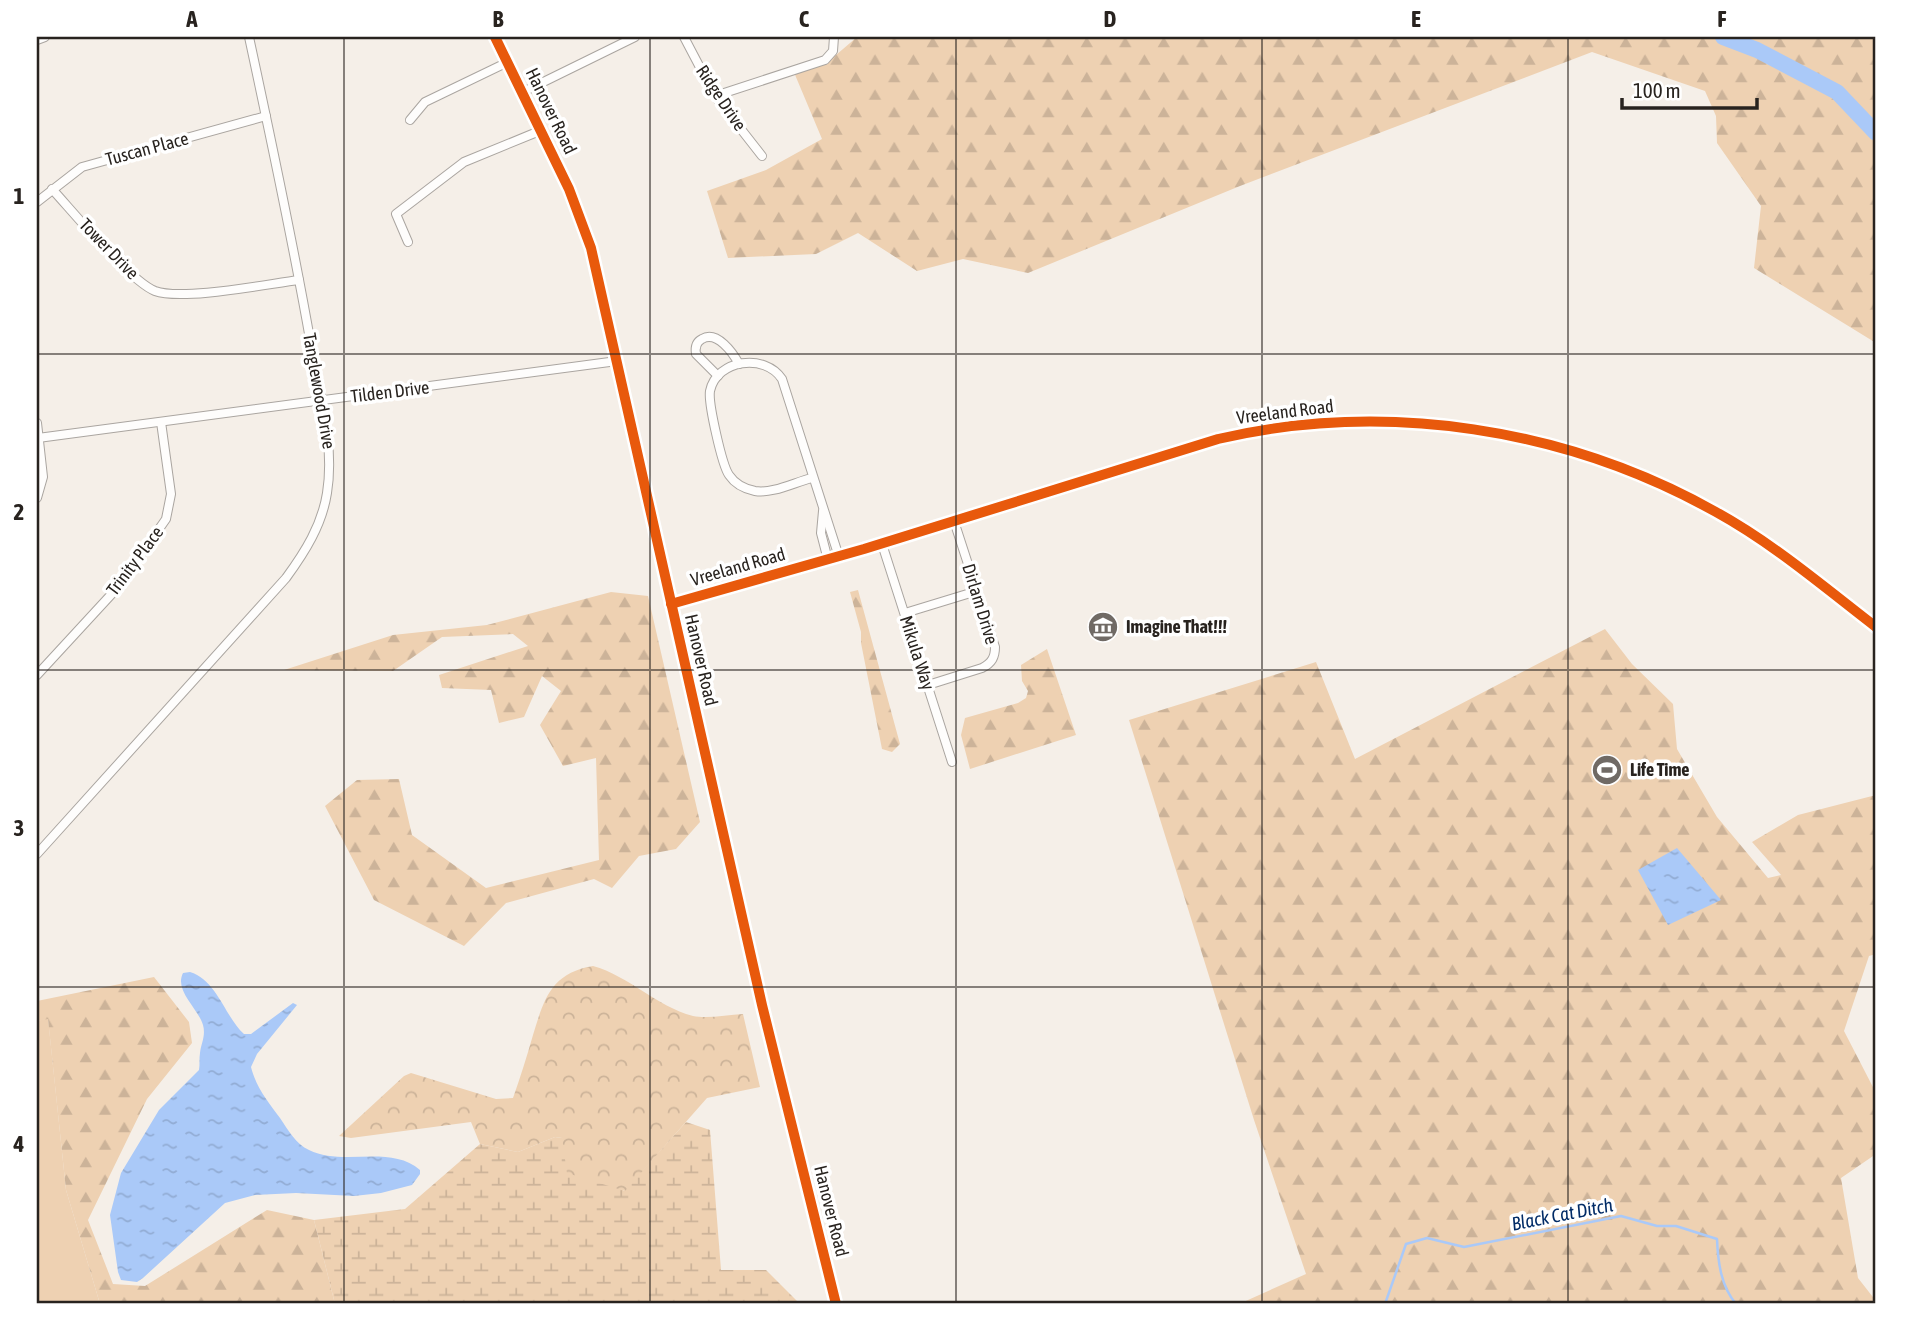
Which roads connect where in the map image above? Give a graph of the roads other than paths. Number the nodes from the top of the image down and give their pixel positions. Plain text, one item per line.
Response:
1 (46, 37) edge
2 (249, 37) edge
3 (495, 37) edge
4 (635, 37) edge
5 (684, 37) edge
6 (834, 37) edge
7 (37, 40) edge
8 (508, 62) junction
9 (523, 92) junction
10 (715, 96) junction
11 (266, 116) junction
12 (410, 120) dead end
13 (542, 130) junction
14 (762, 156) dead end
15 (52, 189) junction
16 (37, 202) edge
17 (408, 242) dead end
18 (299, 280) junction
19 (617, 361) junction
20 (739, 364) junction
21 (718, 376) junction
22 (321, 401) junction
23 (161, 422) junction
24 (37, 423) edge
25 (38, 438) edge
26 (812, 478) junction
27 (37, 498) edge
28 (954, 521) junction
29 (882, 544) junction
30 (833, 558) junction
31 (977, 591) junction
32 (671, 604) junction
33 (905, 613) junction
34 (1876, 627) edge
35 (37, 675) edge
36 (928, 685) junction
37 (952, 762) dead end
38 (37, 854) edge
39 (836, 1304) edge

1 - 7 street
2 - 11 street, Tanglewood Drive
3 - 8 street, Hanover Road
4 - 9 street
5 - 10 street, Ridge Drive
6 - 10 street
8 - 9 street, Hanover Road
8 - 12 street
9 - 13 street, Hanover Road
10 - 14 street, Ridge Drive
11 - 15 street, Tuscan Place
11 - 18 street, Tanglewood Drive
13 - 17 street
13 - 19 street, Hanover Road
15 - 16 street, Tuscan Place
15 - 18 street, Tower Drive
18 - 22 street, Tanglewood Drive
19 - 22 street, Tilden Drive
19 - 32 street, Hanover Road
20 - 21 street
20 - 21 street
20 - 26 street
21 - 26 street
22 - 23 street, Tilden Drive
22 - 38 street, Tanglewood Drive
23 - 25 street, Tilden Drive
23 - 35 street, Trinity Place
24 - 25 street
25 - 27 street
26 - 30 street
28 - 29 street, Vreeland Road
28 - 31 street, Dirlam Drive
28 - 34 street, Vreeland Road
29 - 30 street, Vreeland Road
29 - 33 street, Mikula Way
30 - 32 street, Vreeland Road
31 - 33 street
31 - 36 street, Dirlam Drive
32 - 39 street, Hanover Road
33 - 36 street, Mikula Way
36 - 37 street, Mikula Way

